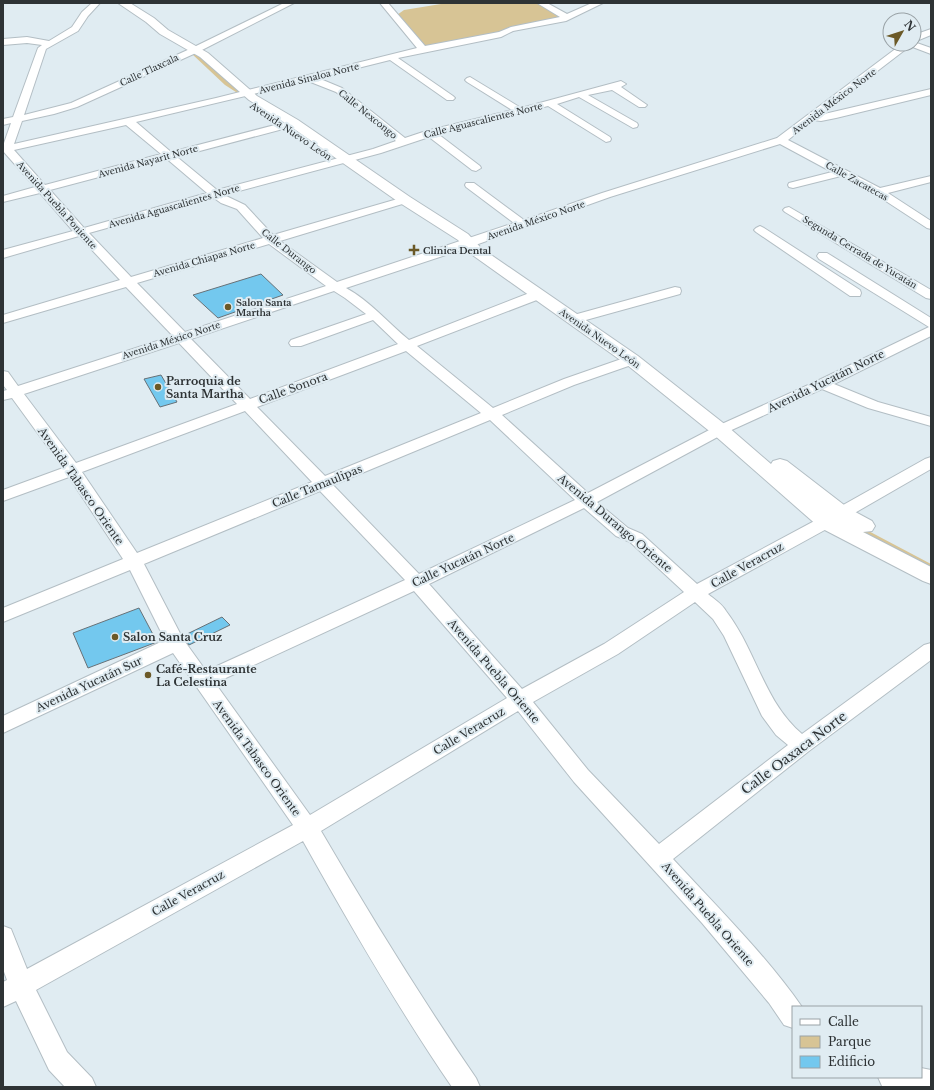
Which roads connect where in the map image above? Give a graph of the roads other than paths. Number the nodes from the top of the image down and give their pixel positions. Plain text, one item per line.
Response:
1 (96, 3) edge
2 (111, 3) edge
3 (123, 3) edge
4 (384, 3) edge
5 (541, 3) edge
6 (599, 3) edge
7 (286, 4) edge
8 (565, 18) junction
9 (3, 42) edge
10 (48, 43) junction
11 (423, 49) junction
12 (191, 51) junction
13 (897, 52) edge
14 (391, 57) junction
15 (309, 78) junction
16 (470, 80) dead end
17 (931, 92) edge
18 (242, 94) junction
19 (580, 94) junction
20 (450, 98) dead end
21 (549, 103) junction
22 (642, 105) dead end
23 (520, 111) junction
24 (813, 117) junction
25 (18, 120) junction
26 (3, 122) edge
27 (129, 122) junction
28 (289, 124) junction
29 (633, 125) dead end
30 (430, 133) junction
31 (606, 139) dead end
32 (781, 140) junction
33 (404, 142) junction
34 (7, 149) junction
35 (170, 156) junction
36 (341, 160) junction
37 (476, 168) dead end
38 (843, 172) junction
39 (931, 179) edge
40 (470, 184) dead end
41 (792, 185) dead end
42 (42, 189) junction
43 (879, 192) junction
44 (215, 194) junction
45 (3, 199) edge
46 (399, 201) junction
47 (790, 210) dead end
48 (523, 224) junction
49 (931, 226) edge
50 (760, 230) dead end
51 (82, 233) junction
52 (271, 240) junction
53 (469, 246) junction
54 (3, 254) edge
55 (823, 256) dead end
56 (842, 268) junction
57 (826, 273) junction
58 (128, 281) junction
59 (336, 287) junction
60 (675, 291) dead end
61 (855, 293) dead end
62 (537, 295) junction
63 (931, 295) edge
64 (375, 315) junction
65 (3, 319) edge
66 (575, 319) junction
67 (931, 324) edge
68 (931, 331) edge
69 (181, 337) junction
70 (296, 343) dead end
71 (409, 345) junction
72 (632, 360) junction
73 (3, 375) edge
74 (822, 384) junction
75 (9, 394) edge
76 (248, 404) junction
77 (492, 414) junction
78 (931, 422) edge
79 (720, 430) junction
80 (931, 462) edge
81 (73, 471) junction
82 (324, 484) junction
83 (3, 496) edge
84 (586, 501) junction
85 (833, 518) junction
86 (134, 561) junction
87 (931, 562) edge
88 (931, 576) edge
89 (417, 582) junction
90 (696, 592) junction
91 (3, 615) edge
92 (176, 643) junction
93 (931, 650) edge
94 (202, 681) junction
95 (520, 700) junction
96 (3, 725) edge
97 (802, 745) junction
98 (307, 828) junction
99 (658, 858) junction
100 (3, 937) edge
101 (12, 990) edge
102 (792, 1015) edge
103 (898, 1078) edge
104 (931, 1083) edge
105 (83, 1087) edge
106 (467, 1087) edge

1 - 10 street
2 - 12 main road, Avenida Nuevo León
3 - 12 main road, Avenida Nuevo León
4 - 11 street
5 - 8 street
6 - 8 street, Avenida Sinaloa Norte
7 - 12 street, Calle Tlaxcala
8 - 11 street, Avenida Sinaloa Norte
9 - 10 street
10 - 25 street
11 - 14 street, Avenida Sinaloa Norte
12 - 18 main road, Avenida Nuevo León
12 - 25 street, Calle Tlaxcala
13 - 24 street, Avenida México Norte
14 - 15 street, Avenida Sinaloa Norte
14 - 20 street
15 - 18 street, Avenida Sinaloa Norte
15 - 33 street, Calle Nexcongo
16 - 23 street
17 - 24 street
18 - 27 street, Avenida Sinaloa Norte
18 - 28 main road, Avenida Nuevo León
19 - 21 street, Calle Aguascalientes Norte
19 - 22 street, Calle Aguascalientes Norte
19 - 29 street
21 - 23 street, Calle Aguascalientes Norte
21 - 31 street
23 - 30 street, Calle Aguascalientes Norte
24 - 32 street, Avenida México Norte
25 - 26 street, Calle Tlaxcala
25 - 34 street
27 - 34 street, Avenida Sinaloa Norte
27 - 35 street, Calle Durango
28 - 35 street, Avenida Nayarit Norte
28 - 36 main road, Avenida Nuevo León
30 - 33 street, Calle Aguascalientes Norte
30 - 37 street
32 - 38 street, Calle Zacatecas
32 - 48 street, Avenida México Norte
33 - 36 street, Calle Aguascalientes Norte
34 - 42 street, Avenida Puebla Poniente
35 - 42 street, Avenida Nayarit Norte
35 - 44 street, Calle Durango
36 - 44 street, Avenida Aguascalientes Norte
36 - 46 main road, Avenida Nuevo León
38 - 41 street
38 - 43 street, Calle Zacatecas
39 - 43 street
40 - 48 street
42 - 45 street, Avenida Nayarit Norte
42 - 51 street, Avenida Puebla Poniente
43 - 49 street, Calle Zacatecas
44 - 51 street, Avenida Aguascalientes Norte
44 - 52 street, Calle Durango
46 - 52 street, Avenida Chiapas Norte
46 - 53 main road, Avenida Nuevo León
47 - 63 street, Segunda Cerrada de Yucatán
48 - 53 street, Avenida México Norte
50 - 57 street
51 - 54 street, Avenida Aguascalientes Norte
51 - 58 street, Avenida Puebla Poniente
52 - 58 street, Avenida Chiapas Norte
52 - 59 street, Calle Durango
53 - 59 street, Avenida México Norte
53 - 62 main road, Avenida Nuevo León
55 - 56 street
56 - 57 street
56 - 67 street
57 - 61 street
58 - 65 street, Avenida Chiapas Norte
58 - 69 street, Avenida Puebla Poniente
59 - 64 street, Avenida Durango Oriente
59 - 69 street, Avenida México Norte
60 - 66 street
62 - 66 main road, Avenida Nuevo León
62 - 71 street, Calle Sonora
64 - 70 street
64 - 71 street, Avenida Durango Oriente
66 - 72 main road, Avenida Nuevo León
68 - 74 street, Avenida Yucatán Norte
69 - 75 street, Avenida México Norte
69 - 76 street, Avenida Puebla Oriente
71 - 76 street, Calle Sonora
71 - 77 street, Avenida Durango Oriente
72 - 77 street, Calle Tamaulipas
72 - 79 main road, Avenida Nuevo León
73 - 75 street, Avenida Tabasco Oriente
74 - 78 street
74 - 79 street, Avenida Yucatán Norte
75 - 81 street, Avenida Tabasco Oriente
76 - 81 street, Calle Sonora
76 - 82 street, Avenida Puebla Oriente
77 - 82 street, Calle Tamaulipas
77 - 84 street, Avenida Durango Oriente
79 - 84 street, Calle Yucatán Norte
79 - 85 main road, Avenida Nuevo León
80 - 85 street, Calle Veracruz
81 - 83 street, Calle Sonora
81 - 86 street, Avenida Tabasco Oriente
82 - 86 street, Calle Tamaulipas
82 - 89 street, Avenida Puebla Oriente
84 - 89 street, Calle Yucatán Norte
84 - 90 street, Avenida Durango Oriente
85 - 87 main road, Avenida Nuevo León
85 - 88 main road, Avenida Nuevo León
85 - 90 street, Calle Veracruz
86 - 91 street, Calle Tamaulipas
86 - 92 street, Avenida Tabasco Oriente
89 - 94 street, Calle Yucatán Norte
89 - 95 street, Avenida Puebla Oriente
90 - 95 street, Calle Veracruz
90 - 97 street, Avenida Durango Oriente
92 - 94 street, Avenida Tabasco Oriente
92 - 96 street, Avenida Yucatán Sur
93 - 97 street, Calle Oaxaca Norte
94 - 98 street, Avenida Tabasco Oriente
95 - 98 street, Calle Veracruz
95 - 99 street, Avenida Puebla Oriente
97 - 99 street, Calle Oaxaca Norte
98 - 101 street, Calle Veracruz
98 - 106 street, Avenida Tabasco Oriente
99 - 102 street, Avenida Puebla Oriente
100 - 101 street
101 - 105 street
103 - 104 street

